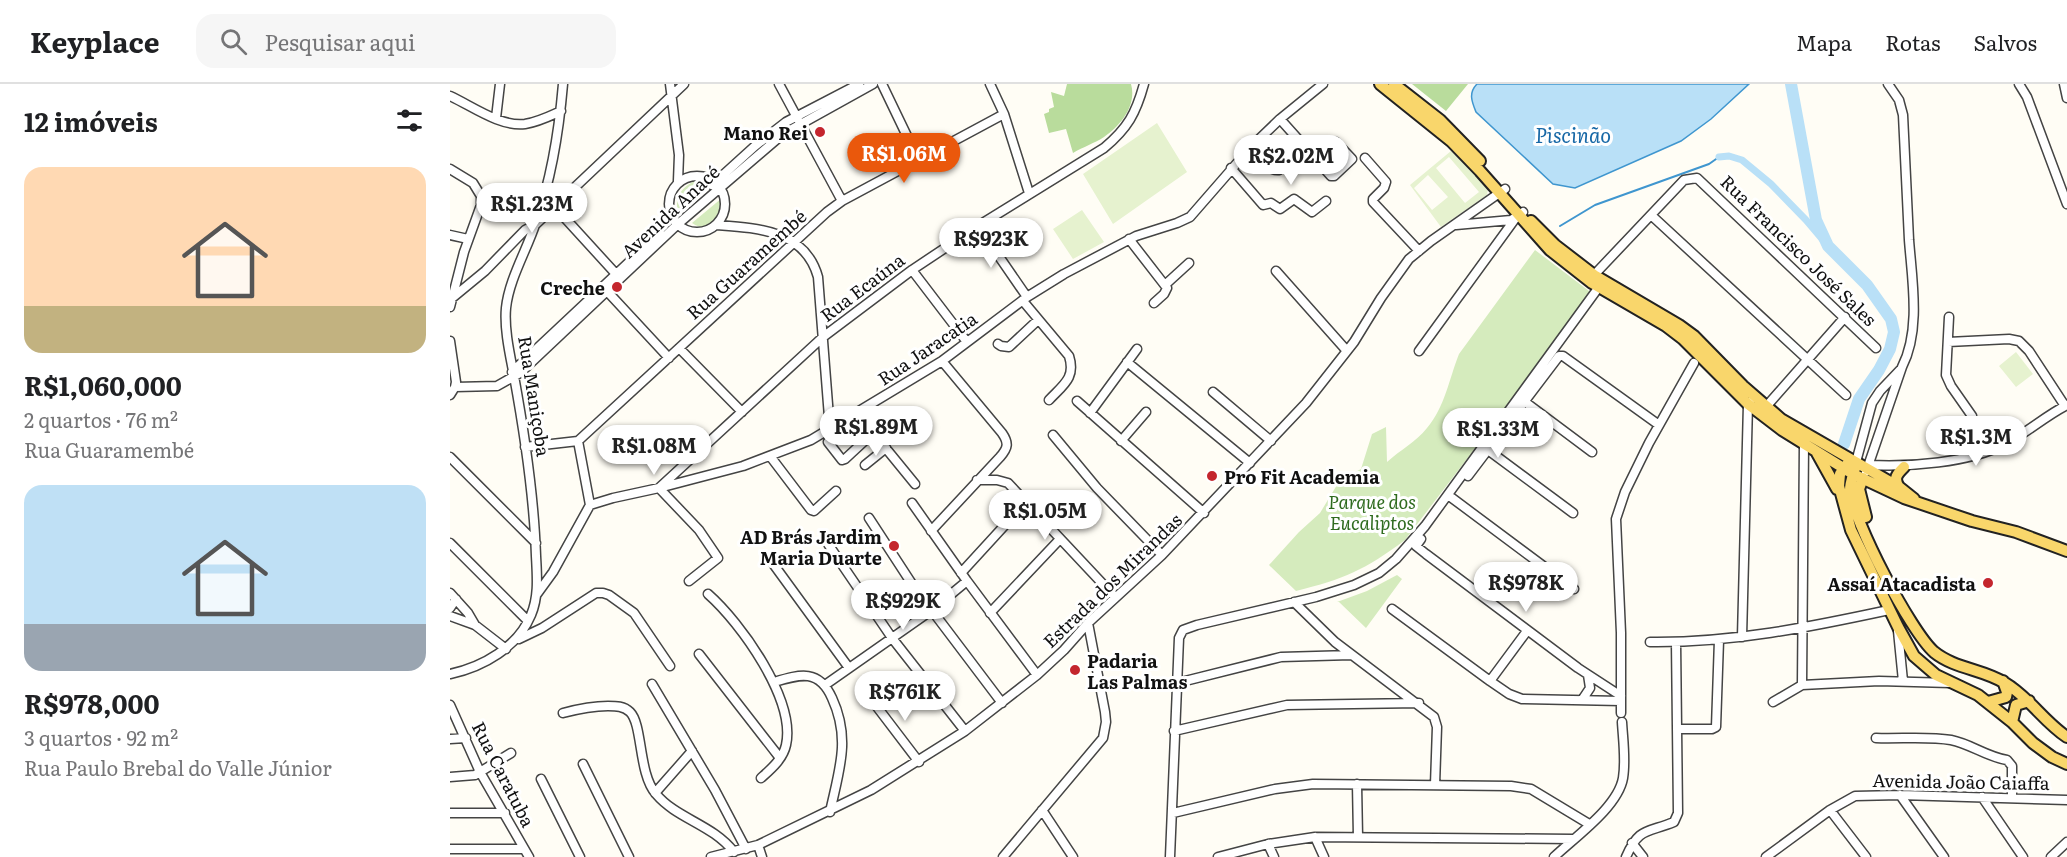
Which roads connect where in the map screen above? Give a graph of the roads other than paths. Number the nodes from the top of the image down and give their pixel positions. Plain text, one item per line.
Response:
1 (500, 84) edge
2 (563, 84) edge
3 (670, 84) edge
4 (684, 84) edge
5 (780, 84) edge
6 (859, 84) edge
7 (873, 84) edge
8 (882, 84) edge
9 (990, 84) edge
10 (1144, 84) edge
11 (1323, 84) edge
12 (1380, 84) edge
13 (1394, 84) edge
14 (1888, 84) edge
15 (2019, 84) edge
16 (2066, 84) edge
17 (450, 96) edge
18 (672, 96) junction
19 (2067, 98) edge
20 (561, 111) junction
21 (1004, 114) junction
22 (496, 118) junction
23 (1280, 119) junction
24 (799, 120) junction
25 (1251, 147) junction
26 (1294, 153) dead end
27 (679, 155) junction
28 (1365, 158) dead end
29 (1317, 159) dead end
30 (919, 161) junction
31 (1231, 168) junction
32 (450, 170) edge
33 (690, 176) junction
34 (678, 182) junction
35 (718, 184) junction
36 (1502, 191) junction
37 (1029, 193) junction
38 (843, 201) junction
39 (1326, 201) dead end
40 (543, 202) junction
41 (2067, 204) edge
42 (553, 205) junction
43 (724, 214) junction
44 (1651, 215) junction
45 (1519, 216) junction
46 (676, 222) junction
47 (536, 224) junction
48 (716, 225) junction
49 (1456, 225) junction
50 (978, 226) junction
51 (746, 227) junction
52 (450, 235) edge
53 (532, 235) junction
54 (468, 239) junction
55 (1129, 239) junction
56 (516, 240) junction
57 (794, 241) junction
58 (1419, 251) junction
59 (525, 253) junction
60 (1189, 263) dead end
61 (912, 270) junction
62 (1276, 271) dead end
63 (616, 274) junction
64 (1594, 275) junction
65 (1166, 284) junction
66 (605, 289) junction
67 (1596, 291) dead end
68 (1025, 299) junction
69 (451, 303) edge
70 (1154, 303) dead end
71 (1845, 317) junction
72 (1949, 317) dead end
73 (1038, 320) junction
74 (823, 337) junction
75 (450, 341) edge
76 (968, 342) junction
77 (1948, 342) junction
78 (998, 344) dead end
79 (679, 348) junction
80 (1876, 348) dead end
81 (1137, 349) dead end
82 (1347, 351) junction
83 (1419, 351) dead end
84 (669, 358) junction
85 (942, 361) junction
86 (1808, 361) junction
87 (1127, 362) junction
88 (1694, 363) dead end
89 (1902, 367) junction
90 (514, 374) junction
91 (453, 391) edge
92 (1880, 391) junction
93 (1213, 392) dead end
94 (1846, 395) dead end
95 (1891, 398) junction
96 (1049, 400) dead end
97 (1751, 400) junction
98 (1077, 401) dead end
99 (1525, 402) junction
100 (2066, 405) edge
101 (1763, 411) junction
102 (742, 412) junction
103 (1146, 412) dead end
104 (857, 413) junction
105 (1090, 413) junction
106 (1972, 416) dead end
107 (1659, 425) junction
108 (830, 430) junction
109 (873, 433) junction
110 (1053, 435) dead end
111 (578, 441) junction
112 (1121, 441) junction
113 (1271, 441) junction
114 (828, 442) dead end
115 (1804, 443) junction
116 (525, 447) junction
117 (886, 448) junction
118 (1488, 450) junction
119 (1816, 450) junction
120 (1592, 452) dead end
121 (770, 456) junction
122 (450, 457) edge
123 (1855, 461) junction
124 (1250, 463) junction
125 (865, 465) dead end
126 (1904, 467) junction
127 (1843, 468) junction
128 (1863, 471) junction
129 (977, 480) junction
130 (915, 484) dead end
131 (1899, 487) junction
132 (659, 488) junction
133 (836, 491) dead end
134 (1841, 497) junction
135 (1452, 498) junction
136 (1026, 502) junction
137 (912, 503) dead end
138 (1921, 505) junction
139 (590, 506) junction
140 (1204, 513) junction
141 (1573, 513) dead end
142 (869, 518) dead end
143 (931, 531) junction
144 (1060, 539) junction
145 (826, 541) dead end
146 (450, 543) edge
147 (536, 543) junction
148 (2067, 551) edge
149 (1162, 555) junction
150 (774, 565) dead end
151 (961, 573) junction
152 (689, 581) dead end
153 (967, 581) junction
154 (1574, 590) dead end
155 (537, 594) junction
156 (708, 594) dead end
157 (453, 596) edge
158 (1115, 597) junction
159 (1294, 602) junction
160 (450, 608) edge
161 (1392, 609) dead end
162 (932, 610) junction
163 (1889, 610) junction
164 (990, 613) junction
165 (450, 616) edge
166 (528, 621) junction
167 (1088, 623) junction
168 (475, 626) junction
169 (1898, 627) junction
170 (1802, 629) junction
171 (1527, 631) junction
172 (892, 638) junction
173 (1742, 638) junction
174 (516, 640) junction
175 (1719, 640) junction
176 (1650, 642) dead end
177 (1676, 642) junction
178 (506, 649) junction
179 (699, 654) dead end
180 (1352, 655) junction
181 (670, 666) dead end
182 (849, 668) junction
183 (450, 674) edge
184 (1037, 675) junction
185 (1588, 675) junction
186 (1490, 681) junction
187 (1903, 681) junction
188 (2002, 681) junction
189 (774, 682) junction
190 (1177, 683) junction
191 (1953, 683) junction
192 (652, 684) dead end
193 (825, 685) junction
194 (1802, 685) junction
195 (1621, 698) junction
196 (871, 699) dead end
197 (1582, 700) junction
198 (2029, 701) junction
199 (1773, 702) dead end
200 (1988, 702) junction
201 (1002, 703) junction
202 (1419, 703) junction
203 (450, 705) edge
204 (563, 714) dead end
205 (2012, 722) junction
206 (1677, 729) junction
207 (965, 731) junction
208 (1174, 731) junction
209 (2067, 737) edge
210 (465, 738) junction
211 (1876, 738) dead end
212 (450, 739) edge
213 (692, 751) junction
214 (511, 753) dead end
215 (780, 759) junction
216 (919, 762) junction
217 (583, 764) dead end
218 (2067, 764) edge
219 (480, 772) junction
220 (450, 777) edge
221 (761, 778) dead end
222 (540, 779) dead end
223 (1357, 784) junction
224 (1435, 785) junction
225 (655, 793) junction
226 (1900, 795) junction
227 (1982, 797) junction
228 (2012, 798) junction
229 (2067, 800) edge
230 (1042, 810) junction
231 (1830, 810) junction
232 (830, 812) junction
233 (450, 813) edge
234 (505, 813) junction
235 (1173, 813) junction
236 (1589, 824) junction
237 (1316, 837) junction
238 (1358, 837) junction
239 (1573, 839) junction
240 (2067, 842) edge
241 (1632, 843) junction
242 (758, 844) junction
243 (1268, 844) junction
244 (450, 849) edge
245 (746, 849) junction
246 (734, 852) junction
247 (526, 853) edge
248 (580, 857) edge
249 (629, 857) edge
250 (711, 857) edge
251 (762, 857) edge
252 (1003, 857) edge
253 (1073, 857) edge
254 (1170, 857) edge
255 (1221, 857) edge
256 (1274, 857) edge
257 (1324, 857) edge
258 (1554, 857) edge
259 (1626, 857) edge
260 (1643, 857) edge
261 (1766, 857) edge
262 (1866, 857) edge
263 (1944, 857) edge
264 (2023, 857) edge
265 (2050, 857) edge

1 - 22 street
2 - 20 street, Rua Maniçoba
3 - 18 street
4 - 18 street
5 - 24 street
6 - 24 street, Avenida Anacé
7 - 24 street, Avenida Anacé
8 - 30 street
9 - 21 street
10 - 37 street, Rua Ecaúna
11 - 23 street, Rua Jaracatia
12 - 36 main road
13 - 36 main road
14 - 89 street
15 - 41 street
16 - 19 street
17 - 22 street
18 - 27 street
18 - 42 street
20 - 22 street
20 - 40 street, Rua Maniçoba
21 - 30 street, Rua Guaramembé
21 - 37 street
23 - 25 street, Rua Jaracatia
23 - 29 street
24 - 35 street, Avenida Anacé
24 - 38 street
25 - 26 street
25 - 31 street, Rua Jaracatia
27 - 33 street
27 - 34 street
28 - 58 street
30 - 38 street, Rua Guaramembé
31 - 39 street
31 - 55 street, Rua Jaracatia
32 - 54 street
33 - 34 street
33 - 35 street
34 - 46 street
35 - 43 street
35 - 46 street, Avenida Anacé
36 - 45 main road
36 - 49 street, Estrada dos Mirandas
37 - 50 street, Rua Ecaúna
38 - 57 street, Rua Guaramembé
40 - 42 street
40 - 47 street, Rua Maniçoba
42 - 47 street
42 - 63 street
43 - 48 street
43 - 51 street
44 - 64 street
44 - 71 street, Rua Francisco José Sales
44 - 86 street
45 - 49 street, Estrada dos Mirandas
45 - 64 main road
45 - 83 street
45 - 97 main road
46 - 48 street
46 - 63 street, Avenida Anacé
46 - 66 street, Avenida Anacé
47 - 53 street, Rua Maniçoba
47 - 56 street
48 - 51 street
49 - 58 street, Estrada dos Mirandas
50 - 61 street, Rua Ecaúna
50 - 68 street
51 - 57 street
52 - 54 street
53 - 56 street
53 - 59 street, Rua Maniçoba
54 - 69 street
55 - 65 street
55 - 68 street, Rua Jaracatia
56 - 59 street
56 - 69 street
57 - 74 street
57 - 79 street, Rua Guaramembé
58 - 82 street, Estrada dos Mirandas
59 - 90 street, Rua Maniçoba
60 - 65 street
61 - 74 street, Rua Ecaúna
61 - 76 street
62 - 82 street
63 - 66 street, Avenida Anacé
64 - 97 main road
65 - 70 street
66 - 84 street
66 - 90 street, Avenida Anacé
67 - 159 street
68 - 73 street
68 - 76 street, Rua Jaracatia
71 - 80 street, Rua Francisco José Sales
71 - 86 street
72 - 77 street
73 - 78 street
73 - 96 street
74 - 102 street, Rua Ecaúna
74 - 108 street
75 - 91 street
76 - 85 street, Rua Jaracatia
77 - 100 street
77 - 106 street
79 - 84 street, Rua Guaramembé
79 - 102 street
81 - 87 street
82 - 113 street, Estrada dos Mirandas
84 - 111 street, Rua Guaramembé
85 - 104 street, Rua Jaracatia
85 - 129 street
86 - 94 street
86 - 101 street
87 - 105 street
87 - 124 street
88 - 107 street
89 - 92 street
89 - 95 street
90 - 91 street, Avenida Anacé
90 - 116 street, Rua Maniçoba
92 - 95 street
92 - 123 street
93 - 113 street
95 - 128 street
97 - 101 main road
97 - 173 street
98 - 105 street
99 - 107 street
99 - 118 street
99 - 120 street
100 - 126 street
101 - 115 main road
101 - 123 main road
102 - 132 street, Rua Ecaúna
103 - 112 street
104 - 108 street, Rua Jaracatia
104 - 109 street
105 - 112 street
107 - 195 street
108 - 121 street, Rua Jaracatia
109 - 114 street
109 - 117 street
110 - 149 street
111 - 116 street
111 - 139 street
112 - 140 street
113 - 124 street, Estrada dos Mirandas
115 - 119 main road
115 - 170 street
116 - 147 street, Rua Maniçoba
117 - 125 street
117 - 130 street
118 - 135 street
118 - 141 street
119 - 127 main road
119 - 134 main road
121 - 132 street, Rua Jaracatia
121 - 133 street
122 - 147 street
123 - 127 main road
123 - 128 main road
124 - 140 street, Estrada dos Mirandas
126 - 128 street
126 - 131 main road
127 - 128 main road
127 - 134 main road
128 - 131 main road
128 - 138 main road
128 - 188 main road
129 - 136 street
129 - 143 street
131 - 138 main road
132 - 139 street, Rua Jaracatia
132 - 152 street
134 - 163 main road
135 - 154 street
135 - 171 street
136 - 144 street
136 - 151 street
137 - 143 street
138 - 148 main road
139 - 155 street
140 - 149 street, Estrada dos Mirandas
142 - 162 street
143 - 151 street
144 - 158 street
144 - 164 street
145 - 172 street
146 - 166 street
147 - 155 street, Rua Maniçoba
149 - 158 street, Estrada dos Mirandas
150 - 182 street
151 - 153 street
153 - 162 street
153 - 164 street
155 - 166 street, Rua Maniçoba
156 - 189 street
157 - 160 street
157 - 168 street
158 - 167 street, Estrada dos Mirandas
159 - 180 street
159 - 190 street
161 - 186 street
162 - 172 street
162 - 201 street
163 - 169 main road
163 - 170 street
164 - 184 street
165 - 168 street
166 - 174 street, Rua Maniçoba
167 - 184 street, Estrada dos Mirandas
167 - 230 street
168 - 178 street
169 - 187 street
169 - 191 main road
170 - 173 street
170 - 194 street
171 - 185 street
171 - 186 street
172 - 182 street
172 - 207 street
173 - 175 street
174 - 178 street, Rua Maniçoba
174 - 181 street
175 - 177 street
175 - 206 street
176 - 177 street
177 - 206 street
178 - 183 street, Rua Maniçoba
179 - 215 street
180 - 190 street
180 - 202 street
182 - 193 street
184 - 201 street, Estrada dos Mirandas
185 - 195 street
185 - 197 street
186 - 197 street
187 - 191 street
187 - 194 street
188 - 198 main road
188 - 200 main road
189 - 193 street
189 - 215 street
190 - 208 street
191 - 200 main road
192 - 213 street
193 - 232 street
194 - 199 street
195 - 197 street
195 - 236 street
196 - 216 street
198 - 205 main road
198 - 209 main road
200 - 205 main road
201 - 207 street, Estrada dos Mirandas
202 - 208 street
202 - 224 street
203 - 210 street, Rua Caratuba
204 - 225 street
205 - 218 main road
206 - 241 street
207 - 216 street, Estrada dos Mirandas
208 - 235 street
210 - 212 street
210 - 219 street, Rua Caratuba
211 - 228 street
213 - 225 street
213 - 245 street
214 - 219 street
215 - 221 street
216 - 232 street, Estrada dos Mirandas
217 - 249 street
219 - 220 street
219 - 234 street, Rua Caratuba
222 - 248 street
223 - 224 street
223 - 235 street
223 - 238 street
224 - 236 street
225 - 246 street
226 - 227 street, Avenida João Caiaffa
226 - 231 street, Avenida João Caiaffa
226 - 263 street
227 - 228 street, Avenida João Caiaffa
227 - 264 street
228 - 229 street, Avenida João Caiaffa
230 - 252 street
230 - 253 street
231 - 261 street, Avenida João Caiaffa
231 - 262 street
232 - 242 street, Estrada dos Mirandas
233 - 234 street
234 - 247 street, Rua Caratuba
235 - 254 street
236 - 239 street
237 - 238 street
237 - 243 street
237 - 257 street
238 - 239 street
239 - 258 street
240 - 265 street
241 - 259 street
241 - 260 street
242 - 245 street, Estrada dos Mirandas
242 - 251 street
243 - 255 street
243 - 256 street
244 - 247 street
245 - 246 street, Estrada dos Mirandas
246 - 250 street, Estrada dos Mirandas

